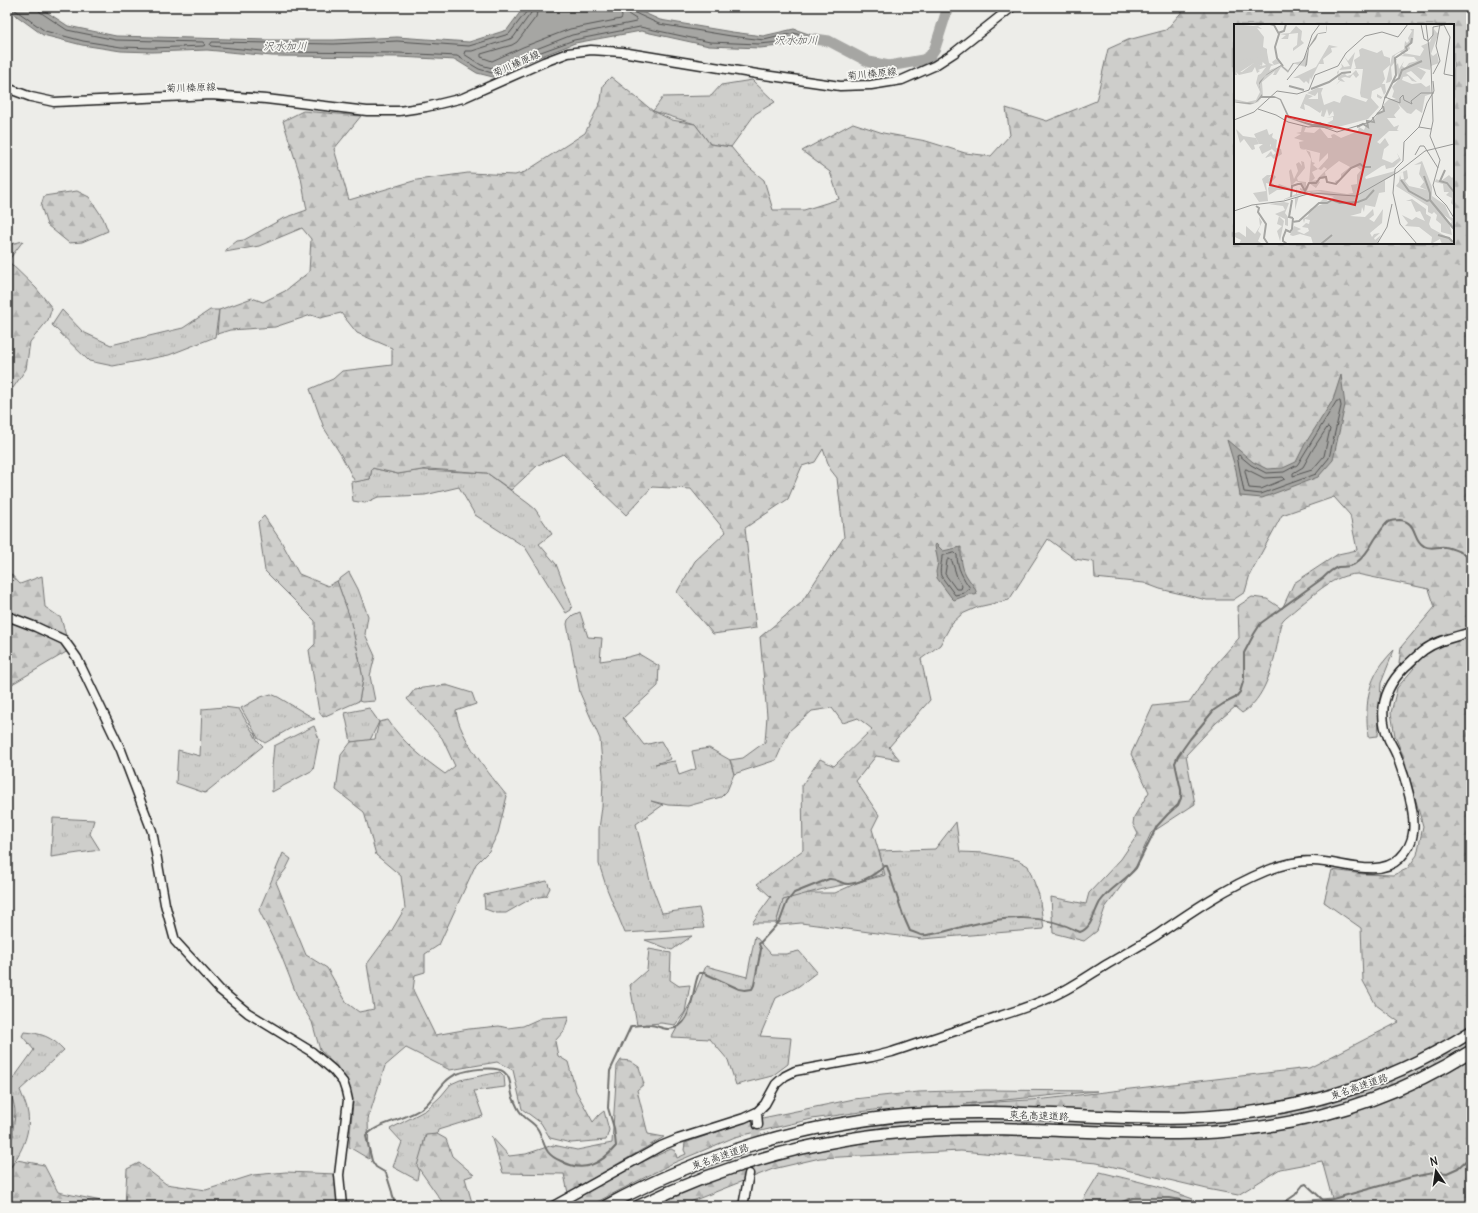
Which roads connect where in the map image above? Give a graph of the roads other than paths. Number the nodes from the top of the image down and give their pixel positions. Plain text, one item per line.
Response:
1 (1012, 7) edge
2 (7, 88) edge
3 (7, 616) edge
4 (1471, 632) edge
5 (1471, 1032) edge
6 (1471, 1051) edge
7 (757, 1112) junction
8 (758, 1125) tunnel mouth
9 (749, 1174) tunnel mouth
10 (342, 1206) edge
11 (553, 1206) edge
12 (606, 1206) edge
13 (639, 1206) edge
14 (743, 1206) edge

1 - 2 street, 菊川榛原線
3 - 10 street
4 - 7 street
5 - 12 highway, 東名高速道路
6 - 13 highway, 東名高速道路
7 - 8 street
7 - 11 street
9 - 14 street

